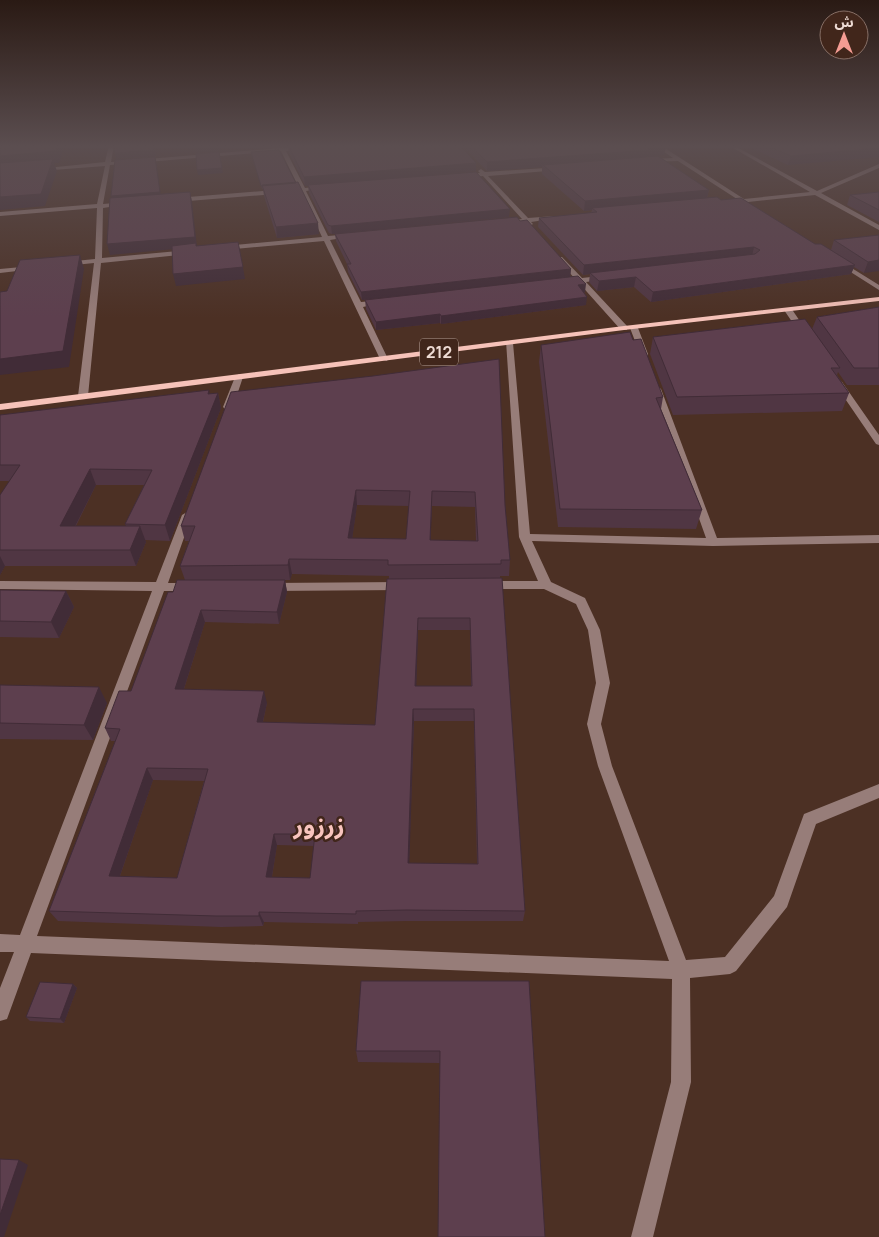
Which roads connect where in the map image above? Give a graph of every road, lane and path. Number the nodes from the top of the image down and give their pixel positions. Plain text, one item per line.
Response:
1 (101, 203) edge
2 (308, 203) edge
3 (510, 203) edge
4 (748, 203) edge
5 (834, 203) edge
6 (129, 204) edge
7 (100, 206) junction
8 (752, 206) edge
9 (0, 214) edge
10 (566, 217) edge
11 (526, 220) junction
12 (498, 223) edge
13 (532, 227) edge
14 (879, 228) edge
15 (364, 235) edge
16 (325, 238) junction
17 (216, 249) edge
18 (197, 251) edge
19 (556, 254) edge
20 (831, 257) edge
21 (98, 261) junction
22 (59, 265) edge
23 (39, 267) edge
24 (0, 271) edge
25 (619, 276) edge
26 (581, 280) junction
27 (561, 282) edge
28 (879, 288) edge
29 (879, 299) edge
30 (386, 301) edge
31 (357, 305) junction
32 (788, 310) junction
33 (629, 328) junction
34 (809, 341) edge
35 (509, 343) junction
36 (384, 359) junction
37 (648, 365) edge
38 (239, 377) junction
39 (836, 380) edge
40 (655, 384) edge
41 (83, 396) junction
42 (0, 407) edge
43 (222, 423) edge
44 (879, 442) edge
45 (191, 505) edge
46 (525, 537) junction
47 (879, 539) edge
48 (713, 542) junction
49 (0, 585) edge
50 (477, 585) edge
51 (546, 585) junction
52 (417, 586) edge
53 (200, 587) edge
54 (259, 587) edge
55 (160, 588) junction
56 (879, 791) edge
57 (0, 943) edge
58 (26, 944) junction
59 (681, 970) junction
60 (0, 1012) edge
61 (642, 1237) edge

1 - 7 street
2 - 16 street
3 - 11 street
4 - 8 street
5 - 14 street
6 - 7 street
7 - 9 street
7 - 21 street
10 - 11 street
11 - 12 street
11 - 13 street
15 - 16 street
16 - 17 street
16 - 31 street
18 - 21 street
19 - 26 street
20 - 28 street
21 - 22 street
21 - 41 street
23 - 24 street
25 - 26 street
26 - 27 street
26 - 33 street
29 - 32 main road, 212
30 - 31 street
31 - 36 street
32 - 33 main road, 212
32 - 34 street
33 - 35 main road, 212
33 - 37 street
35 - 36 main road, 212
35 - 46 street
36 - 38 main road, 212
38 - 41 main road, 212
38 - 43 street
39 - 44 street
40 - 48 street
41 - 42 main road, 212
45 - 55 street
46 - 48 street
46 - 51 street
47 - 48 street
49 - 55 street
50 - 51 street
51 - 59 street
52 - 54 street
53 - 55 street
55 - 58 street
56 - 59 street
57 - 58 street
58 - 59 street
58 - 60 street
59 - 61 street

